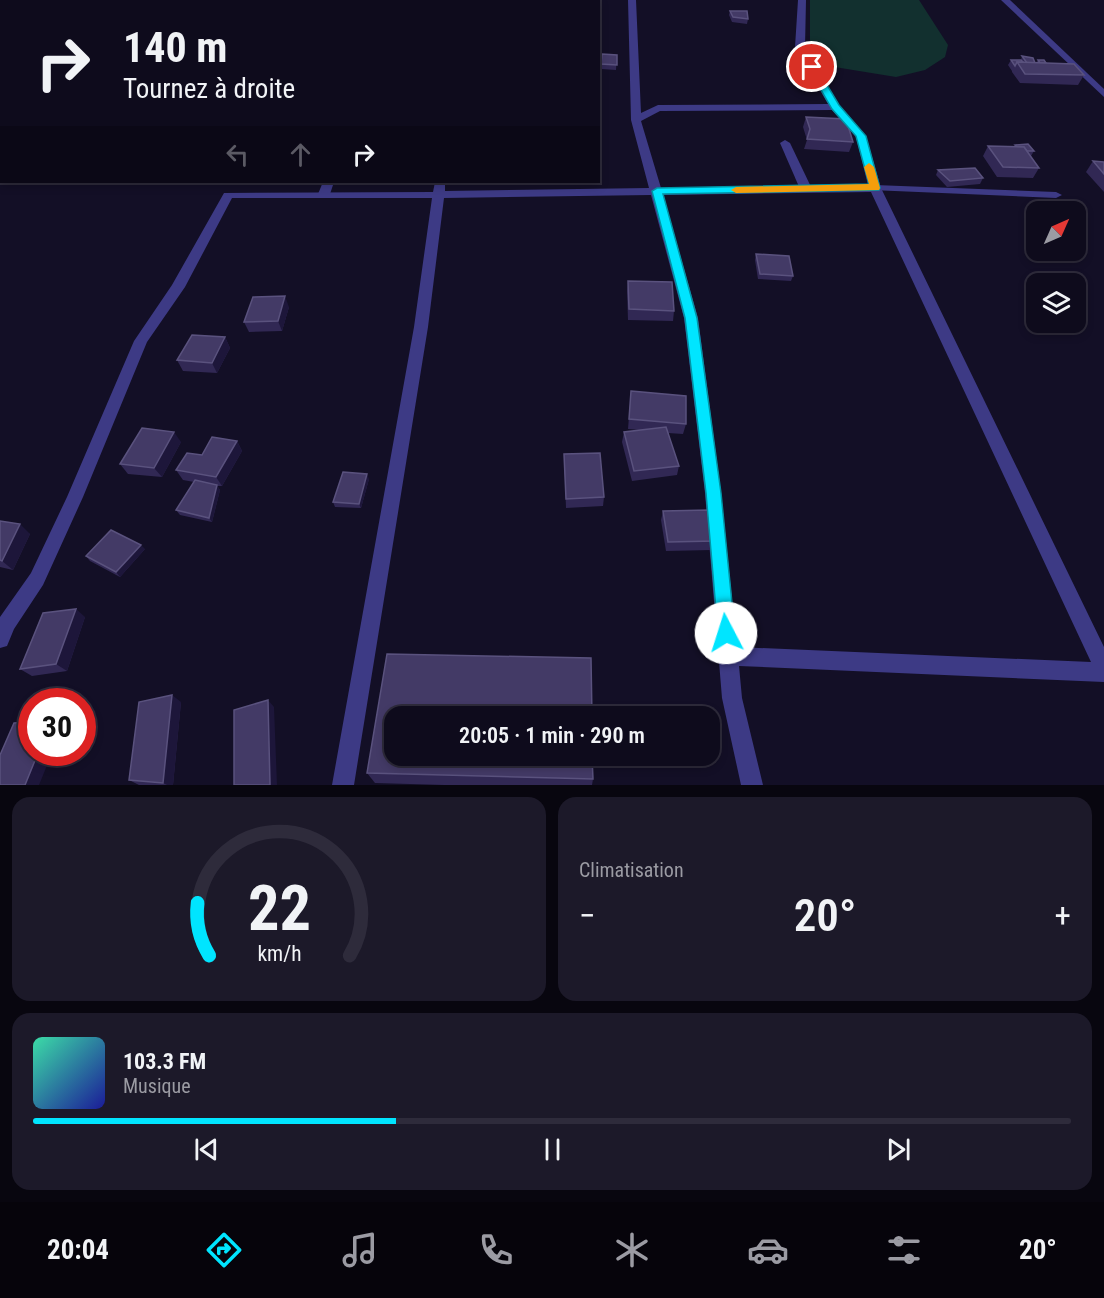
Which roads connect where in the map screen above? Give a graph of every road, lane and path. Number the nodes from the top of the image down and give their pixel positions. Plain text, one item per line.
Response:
1 (632, 0) edge
2 (802, 0) edge
3 (1005, 0) edge
4 (1104, 94) edge
5 (835, 107) junction
6 (636, 120) junction
7 (785, 143) dead end
8 (326, 188) edge
9 (438, 188) edge
10 (875, 188) junction
11 (806, 189) junction
12 (657, 191) junction
13 (1056, 195) dead end
14 (0, 639) edge
15 (729, 656) junction
16 (1104, 670) edge
17 (343, 785) edge
18 (752, 785) edge

1 - 6 street
2 - 5 street
3 - 4 street
5 - 6 street
5 - 10 street
6 - 12 street
7 - 11 street
8 - 9 street
8 - 14 street
9 - 12 street
9 - 17 street
10 - 11 street
10 - 13 street
10 - 16 street
11 - 12 street
12 - 15 street
15 - 16 street
15 - 18 street

